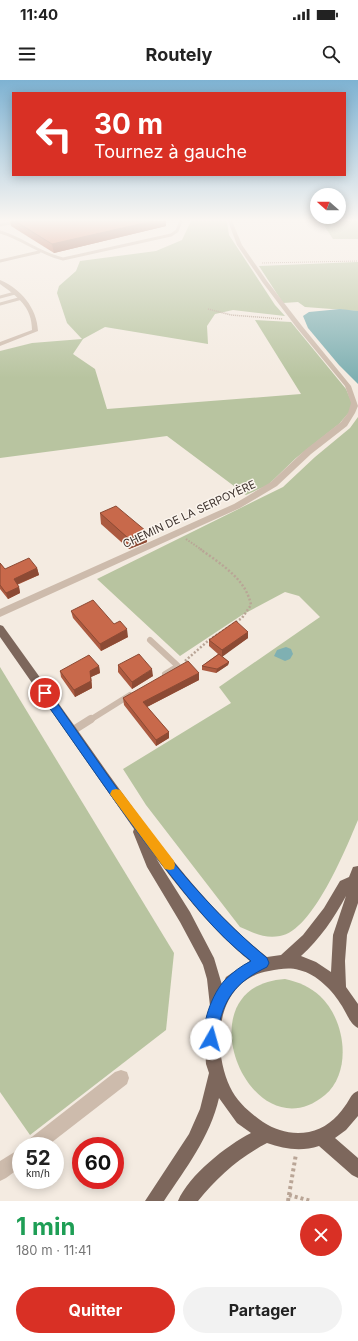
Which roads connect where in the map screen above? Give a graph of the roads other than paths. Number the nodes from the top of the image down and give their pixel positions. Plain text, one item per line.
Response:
1 (259, 273) edge
2 (0, 282) edge
3 (19, 295) junction
4 (0, 297) edge
5 (0, 302) edge
6 (0, 344) edge
7 (0, 613) edge
8 (0, 630) edge
9 (150, 640) dead end
10 (158, 678) edge
11 (138, 691) edge
12 (72, 731) junction
13 (135, 821) junction
14 (356, 877) edge
15 (284, 961) junction
16 (263, 963) junction
17 (349, 998) edge
18 (217, 1005) junction
19 (358, 1020) edge
20 (216, 1076) junction
21 (121, 1078) dead end
22 (358, 1099) edge
23 (266, 1134) junction
24 (46, 1137) edge
25 (321, 1137) junction
26 (12, 1163) edge
27 (358, 1169) edge
28 (0, 1172) edge
29 (154, 1201) edge
30 (187, 1201) edge

1 - 7 street, CHEMIN DE LA SERPOYÈRE
2 - 3 street
3 - 4 lane
3 - 5 lane
3 - 6 street
8 - 12 main road
9 - 10 lane
11 - 12 lane
12 - 13 main road
13 - 16 main road
13 - 18 main road
14 - 15 main road
14 - 17 main road
15 - 16 main road
15 - 17 main road
16 - 18 main road
17 - 19 main road
18 - 20 main road
20 - 23 main road
20 - 29 main road
21 - 24 street
22 - 25 main road
23 - 25 main road
23 - 30 main road
25 - 27 main road
26 - 28 street

